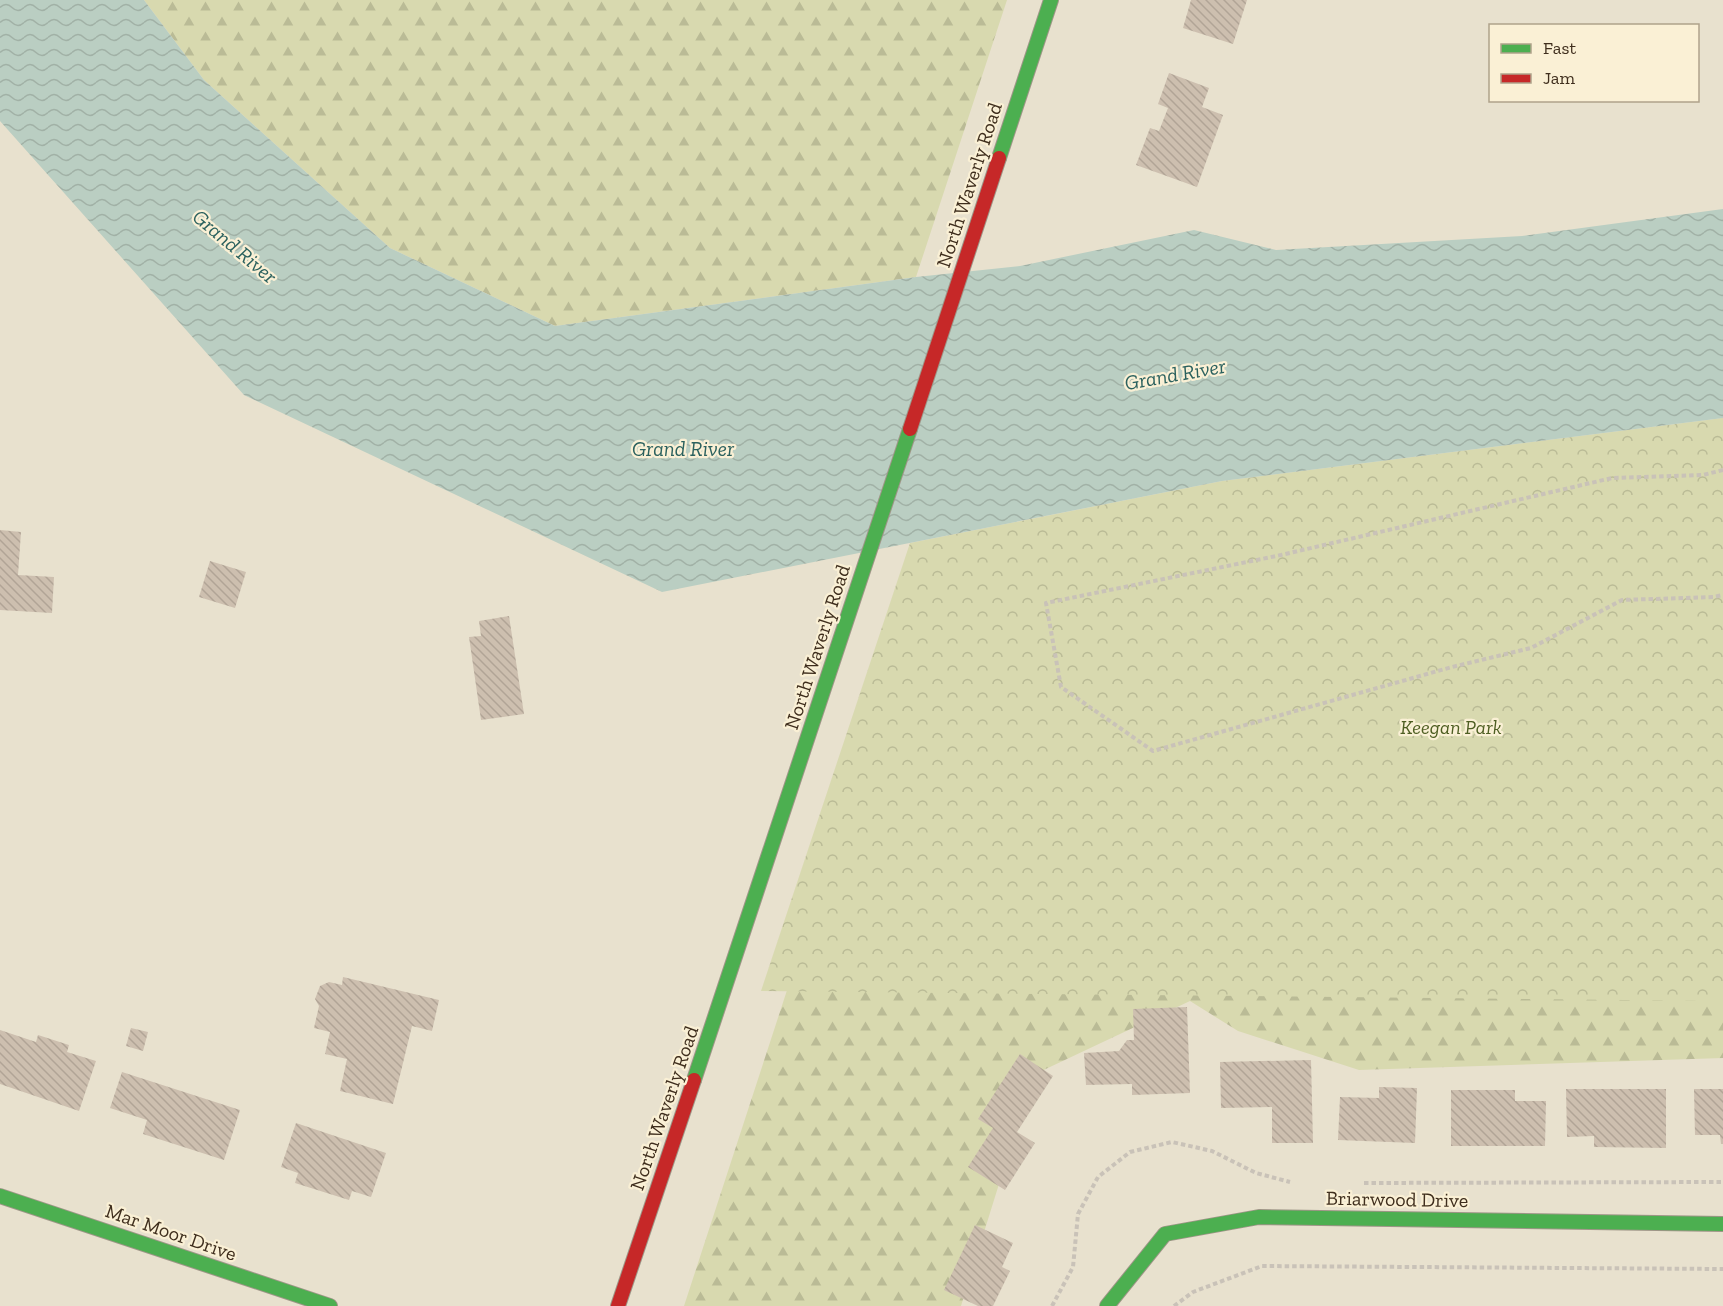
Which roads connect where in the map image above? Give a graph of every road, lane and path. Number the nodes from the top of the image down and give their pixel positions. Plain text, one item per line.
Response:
1 (1051, 0) edge
2 (1723, 470) edge
3 (1723, 595) edge
4 (0, 1196) edge
5 (1723, 1224) edge
6 (1723, 1269) edge
7 (330, 1306) edge
8 (618, 1306) edge
9 (1107, 1306) edge
10 (1174, 1306) edge

1 - 8 main road, North Waverly Road
2 - 3 path
4 - 7 main road, Mar Moor Drive
5 - 9 main road, Briarwood Drive
6 - 10 path

